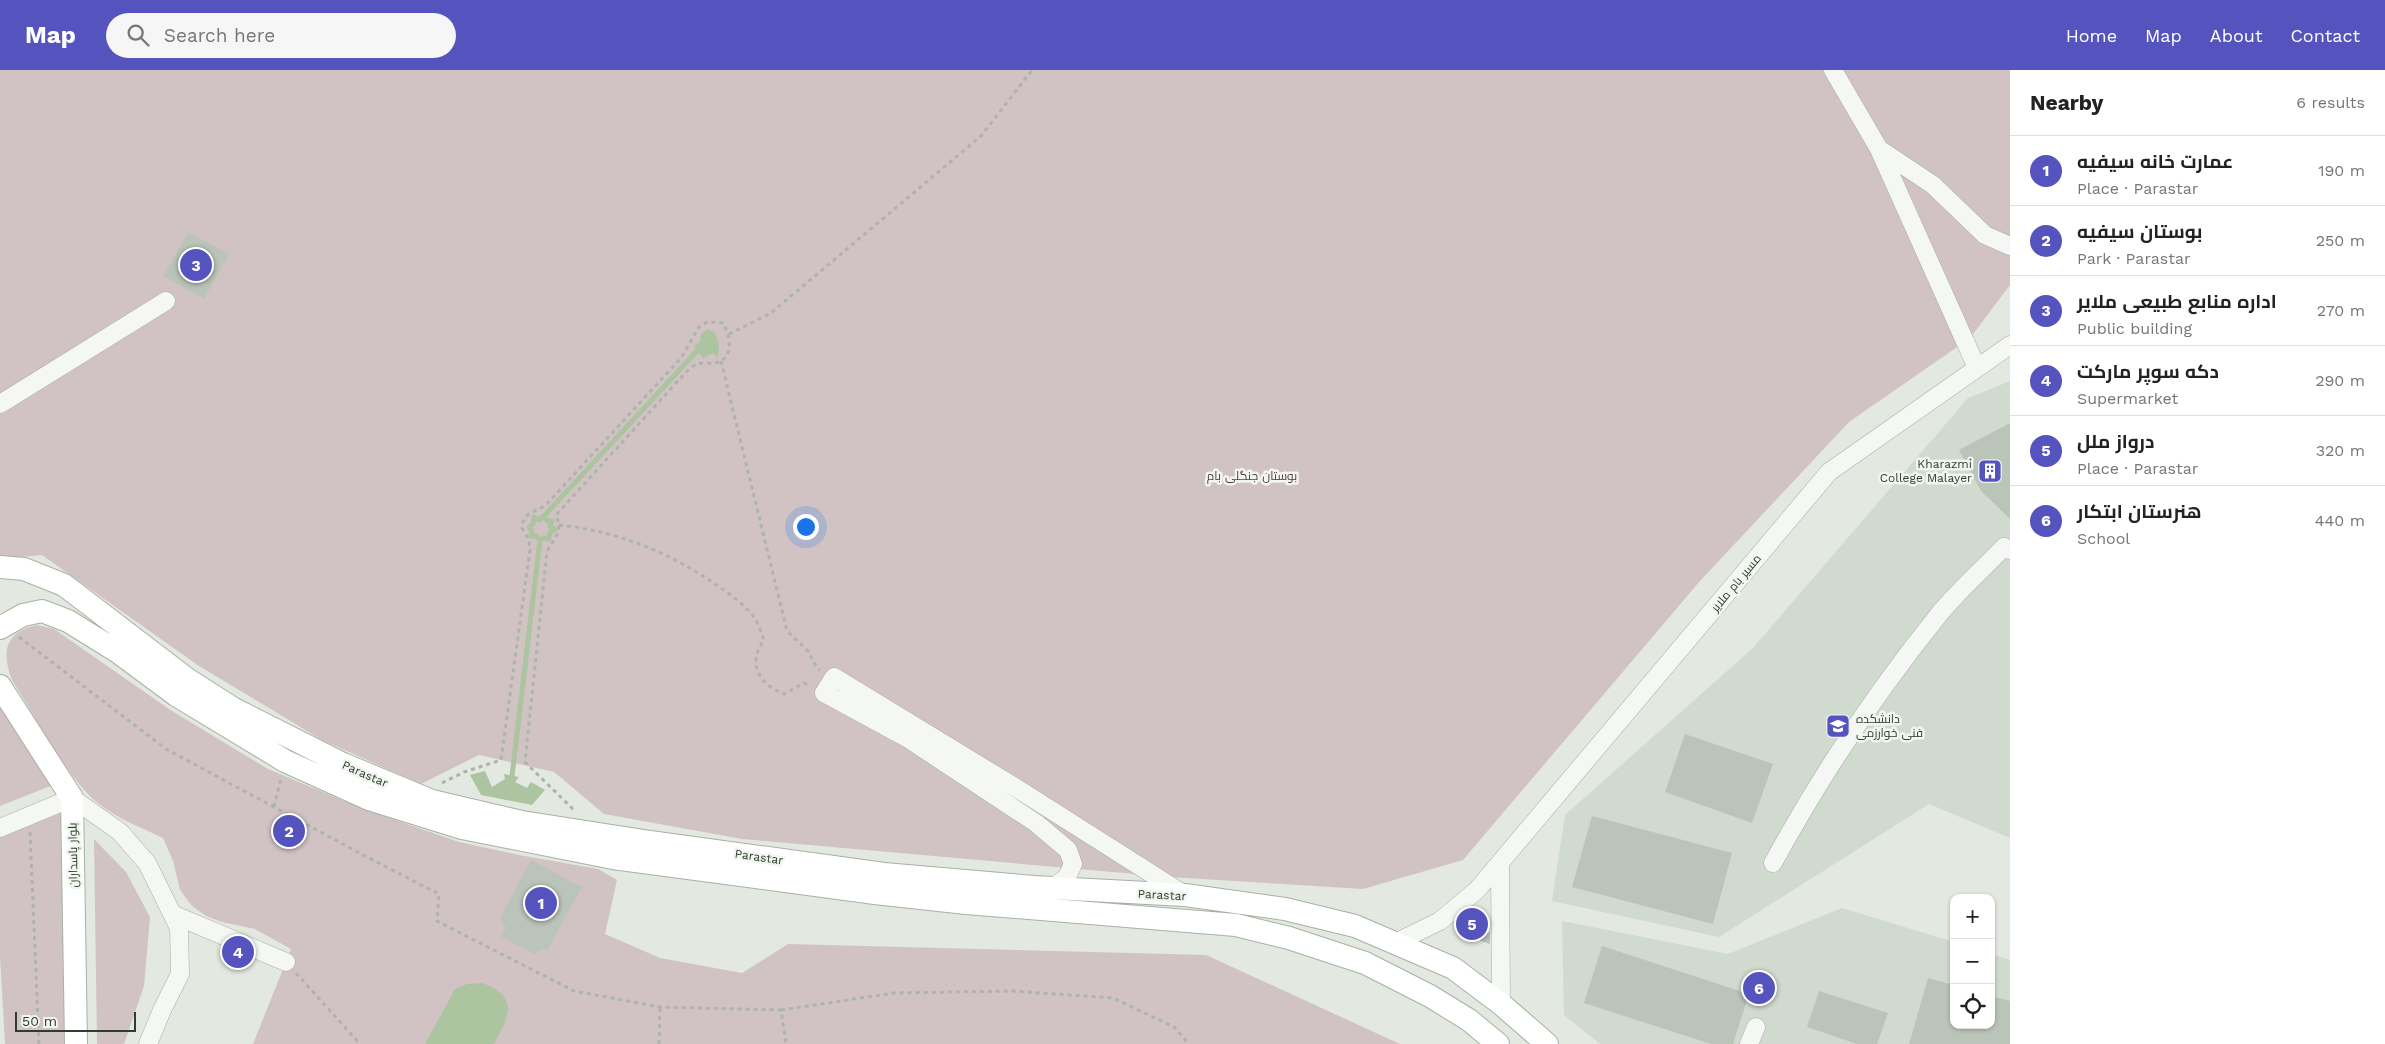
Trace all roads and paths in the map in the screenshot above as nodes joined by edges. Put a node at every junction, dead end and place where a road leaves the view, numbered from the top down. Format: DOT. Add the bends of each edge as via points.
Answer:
graph roads {
  1 [pos="1032,70"];
  2 [pos="1833,70"];
  3 [pos="1879,149"];
  4 [pos="2010,246"];
  5 [pos="166,301"];
  6 [pos="729,334"];
  7 [pos="2010,345"];
  8 [pos="721,361"];
  9 [pos="1977,368"];
  10 [pos="0,404"];
  11 [pos="559,526"];
  12 [pos="2010,550"];
  13 [pos="0,567"];
  14 [pos="8,631"];
  15 [pos="834,677"];
  16 [pos="0,686"];
  17 [pos="824,693"];
  18 [pos="285,761"];
  19 [pos="72,798"];
  20 [pos="432,801"];
  21 [pos="274,808"];
  22 [pos="27,817"];
  23 [pos="0,828"];
  24 [pos="584,831"];
  25 [pos="1500,863"];
  26 [pos="1774,863"];
  27 [pos="1054,887"];
  28 [pos="1185,895"];
  29 [pos="172,914"];
  30 [pos="1397,942"];
  31 [pos="286,962"];
  32 [pos="1501,1004"];
  33 [pos="660,1007"];
  34 [pos="781,1010"];
  35 [pos="1756,1027"];
  36 [pos="39,1044"];
  37 [pos="76,1044"];
  38 [pos="148,1044"];
  39 [pos="360,1044"];
  40 [pos="659,1044"];
  41 [pos="786,1044"];
  42 [pos="1189,1044"];
  43 [pos="1498,1044"];
  44 [pos="1547,1044"];
  45 [pos="1749,1044"];
  1 -- 6 [label="path" via="981,136 771,312"];
  2 -- 3 [label="street"];
  3 -- 4 [label="street" via="1933,185 1984,235"];
  3 -- 9 [label="street"];
  5 -- 10 [label="street"];
  6 -- 8 [label="path" via="728,353"];
  6 -- 20 [label="path" via="723,323 707,322 699,327 675,365 545,506 524,519 522,528 530,550 501,760 464,772 439,785"];
  7 -- 9 [label="street, مسیر بام ملایر"];
  8 -- 11 [label="path" via="697,363 687,371 557,512"];
  8 -- 15 [label="path" via="787,631 808,651 817,668"];
  9 -- 25 [label="street, مسیر بام ملایر" via="1829,472"];
  11 -- 17 [label="path" via="585,528 642,544 699,573 754,616 764,640 756,651 756,665 762,680 784,694 804,683"];
  11 -- 24 [label="path" via="557,538 547,551 525,762 576,811"];
  12 -- 26 [label="street" via="2004,547 1941,612 1843,744"];
  13 -- 20 [label="main road, Parastar" via="24,569 64,585 188,679 234,708 342,764"];
  14 -- 18 [label="main road, Parastar" via="23,615 42,611 68,621 118,652 176,695"];
  14 -- 21 [label="path" via="166,749"];
  15 -- 17 [label="street"];
  15 -- 28 [label="street"];
  16 -- 19 [label="main road"];
  17 -- 27 [label="street" via="907,738 1036,823 1068,850 1073,864 1067,877"];
  18 -- 21 [label="path"];
  18 -- 43 [label="main road, Parastar" via="369,799 409,813 462,828 574,851 702,871 966,904 1245,927 1327,949 1388,974 1469,1020"];
  19 -- 22 [label="street"];
  19 -- 29 [label="street" via="120,832 147,863"];
  19 -- 37 [label="main road, بلوار پاسداران"];
  20 -- 24 [label="main road, Parastar" via="522,822"];
  21 -- 33 [label="path" via="439,894 437,921 574,991"];
  22 -- 23 [label="street"];
  22 -- 36 [label="path" via="32,846"];
  24 -- 27 [label="main road, Parastar" via="884,874"];
  25 -- 30 [label="street, مسیر بام ملایر" via="1477,890 1440,921"];
  25 -- 32 [label="street"];
  27 -- 28 [label="main road, Parastar"];
  28 -- 30 [label="main road, Parastar" via="1285,909 1355,926"];
  29 -- 31 [label="street"];
  29 -- 38 [label="street" via="178,928 180,974"];
  30 -- 32 [label="main road, Parastar" via="1453,968"];
  31 -- 39 [label="path"];
  32 -- 44 [label="main road, Parastar"];
  33 -- 34 [label="path"];
  33 -- 40 [label="path"];
  34 -- 41 [label="path"];
  34 -- 42 [label="path" via="894,993 1012,991 1113,998 1174,1027"];
  35 -- 45 [label="street"];
}
